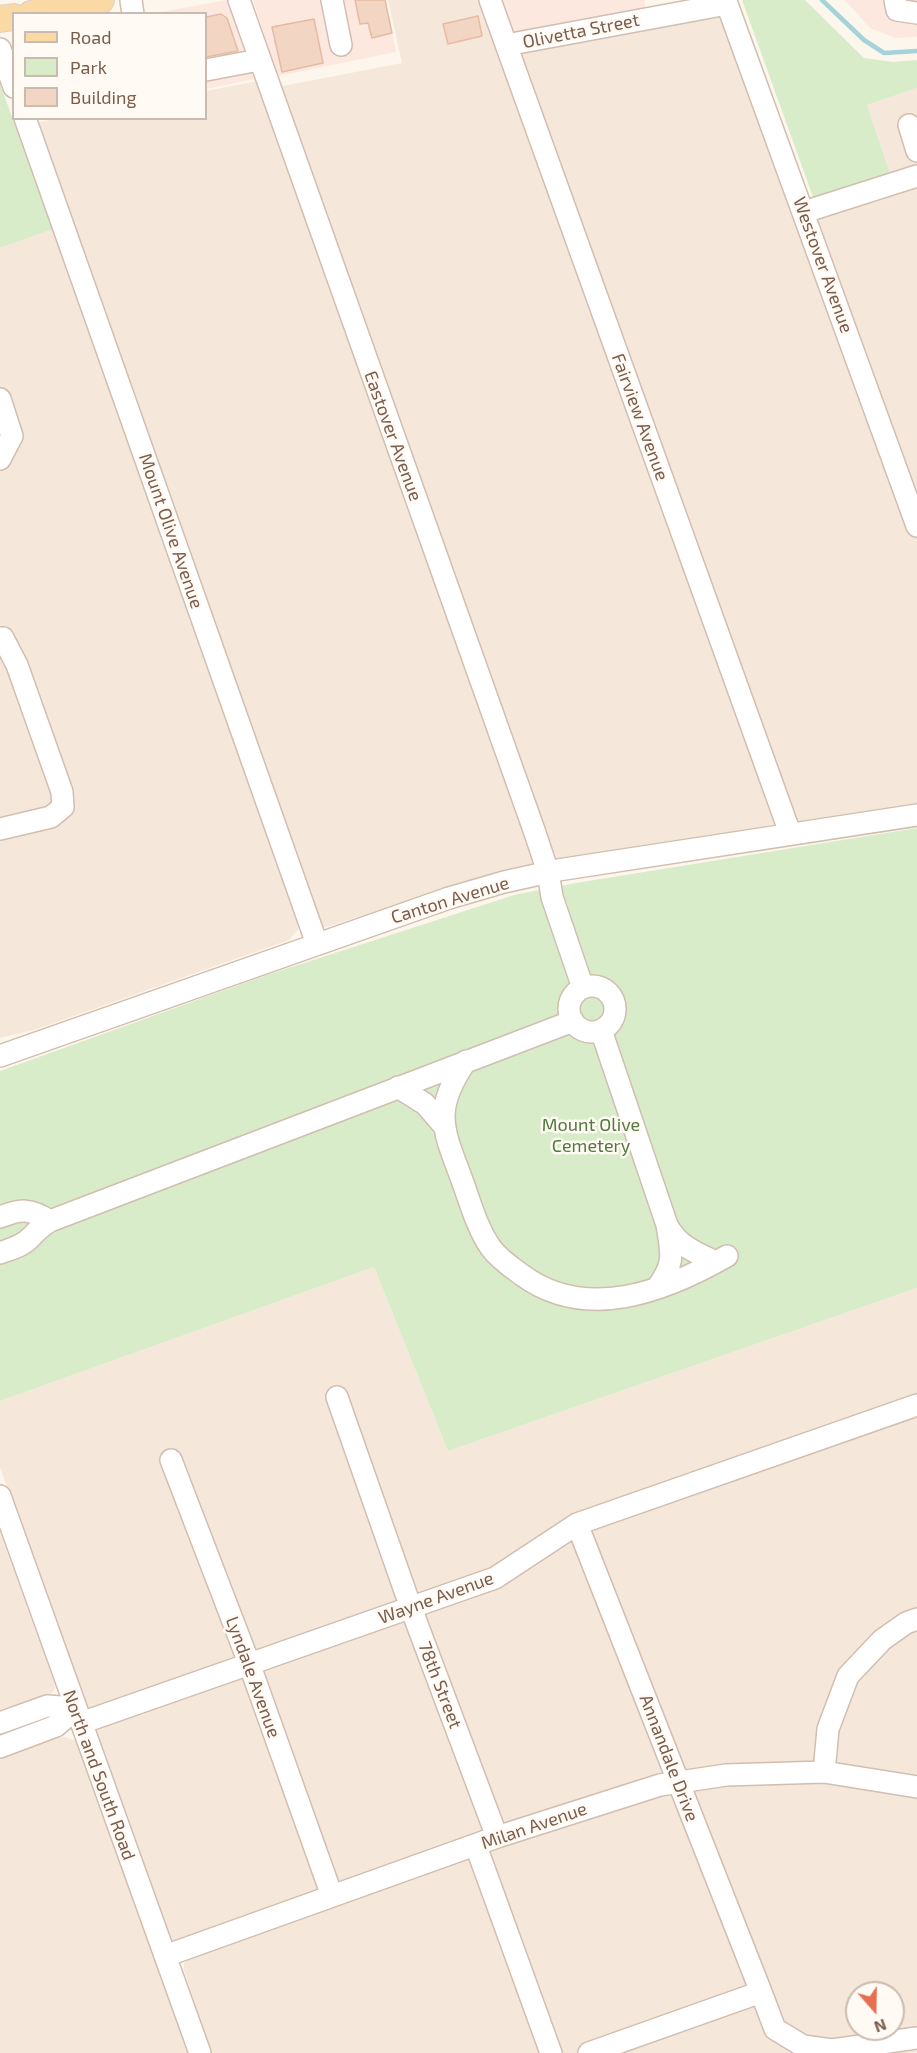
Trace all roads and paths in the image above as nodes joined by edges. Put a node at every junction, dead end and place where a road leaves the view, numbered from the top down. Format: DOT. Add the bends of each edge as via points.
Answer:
graph roads {
  1 [pos="101,0"];
  2 [pos="238,0"];
  3 [pos="332,0"];
  4 [pos="490,0"];
  5 [pos="727,4"];
  6 [pos="24,12"];
  7 [pos="341,45"];
  8 [pos="506,45"];
  9 [pos="0,49"];
  10 [pos="259,60"];
  11 [pos="207,70"];
  12 [pos="12,82"];
  13 [pos="26,120"];
  14 [pos="909,125"];
  15 [pos="917,151"];
  16 [pos="912,178"];
  17 [pos="804,212"];
  18 [pos="0,399"];
  19 [pos="0,459"];
  20 [pos="917,526"];
  21 [pos="2,638"];
  22 [pos="917,815"];
  23 [pos="0,829"];
  24 [pos="790,833"];
  25 [pos="548,872"];
  26 [pos="317,944"];
  27 [pos="583,987"];
  28 [pos="573,1021"];
  29 [pos="601,1030"];
  30 [pos="0,1056"];
  31 [pos="466,1061"];
  32 [pos="398,1087"];
  33 [pos="444,1126"];
  34 [pos="0,1217"];
  35 [pos="50,1221"];
  36 [pos="667,1225"];
  37 [pos="0,1253"];
  38 [pos="657,1288"];
  39 [pos="337,1397"];
  40 [pos="917,1405"];
  41 [pos="171,1460"];
  42 [pos="0,1496"];
  43 [pos="577,1524"];
  44 [pos="411,1608"];
  45 [pos="917,1619"];
  46 [pos="249,1663"];
  47 [pos="78,1716"];
  48 [pos="0,1723"];
  49 [pos="0,1747"];
  50 [pos="824,1772"];
  51 [pos="678,1784"];
  52 [pos="917,1787"];
  53 [pos="497,1838"];
  54 [pos="476,1846"];
  55 [pos="332,1896"];
  56 [pos="165,1956"];
  57 [pos="761,1992"];
  58 [pos="917,2038"];
  59 [pos="200,2053"];
  60 [pos="551,2053"];
  61 [pos="589,2053"];
  1 -- 6 [label="main road"];
  2 -- 10 [label="street, Eastover Avenue"];
  3 -- 7 [label="street"];
  4 -- 8 [label="street, Fairview Avenue"];
  5 -- 8 [label="street, Olivetta Street"];
  5 -- 17 [label="street, Westover Avenue"];
  8 -- 24 [label="street, Fairview Avenue"];
  9 -- 12 [label="street"];
  10 -- 11 [label="street"];
  10 -- 25 [label="street, Eastover Avenue"];
  13 -- 26 [label="street, Mount Olive Avenue"];
  14 -- 15 [label="street"];
  16 -- 17 [label="street"];
  17 -- 20 [label="street, Westover Avenue"];
  18 -- 19 [label="street" via="12,436"];
  21 -- 23 [label="street" via="17,665 62,792 63,807 51,817"];
  22 -- 24 [label="street, Canton Avenue"];
  24 -- 25 [label="street, Canton Avenue"];
  25 -- 26 [label="street, Canton Avenue" via="449,898"];
  25 -- 27 [label="street, Eastover Avenue" via="552,897"];
  26 -- 30 [label="street, Canton Avenue"];
  27 -- 28 [label="street" via="569,1006"];
  27 -- 29 [label="street" via="599,987 611,994 614,1001 612,1022"];
  28 -- 29 [label="street" via="585,1031"];
  28 -- 31 [label="street"];
  29 -- 36 [label="street"];
  31 -- 32 [label="street"];
  31 -- 33 [label="street" via="446,1096"];
  32 -- 33 [label="street" via="425,1104"];
  32 -- 35 [label="street"];
  33 -- 38 [label="street" via="480,1228 504,1262 554,1294 579,1299 625,1297"];
  34 -- 35 [label="street" via="30,1211"];
  35 -- 37 [label="street" via="30,1239"];
  36 -- 38 [label="street" via="672,1261"];
  36 -- 38 [label="street" via="683,1245 722,1259"];
  39 -- 44 [label="street, 78th Street"];
  40 -- 43 [label="street, Wayne Avenue"];
  41 -- 46 [label="street, Lyndale Avenue"];
  42 -- 47 [label="street, North and South Road"];
  43 -- 44 [label="street, Wayne Avenue" via="495,1578"];
  43 -- 51 [label="street, Annandale Drive"];
  44 -- 46 [label="street, Wayne Avenue"];
  44 -- 53 [label="street, 78th Street"];
  45 -- 50 [label="street" via="882,1640 848,1676 828,1729"];
  46 -- 47 [label="street, Wayne Avenue"];
  46 -- 55 [label="street, Lyndale Avenue"];
  47 -- 48 [label="street, Wayne Avenue" via="47,1706"];
  47 -- 49 [label="street, Wayne Avenue"];
  47 -- 56 [label="street, North and South Road"];
  50 -- 51 [label="street, Milan Avenue" via="726,1775"];
  50 -- 52 [label="street, Milan Avenue"];
  51 -- 53 [label="street, Milan Avenue" via="660,1785"];
  51 -- 57 [label="street, Annandale Drive"];
  53 -- 54 [label="street, Milan Avenue"];
  54 -- 55 [label="street, Milan Avenue"];
  54 -- 60 [label="street"];
  55 -- 56 [label="street, Milan Avenue"];
  56 -- 59 [label="street, North and South Road"];
  57 -- 58 [label="street, Annandale Drive" via="775,2029 803,2046 832,2050"];
  57 -- 61 [label="street"];
}
